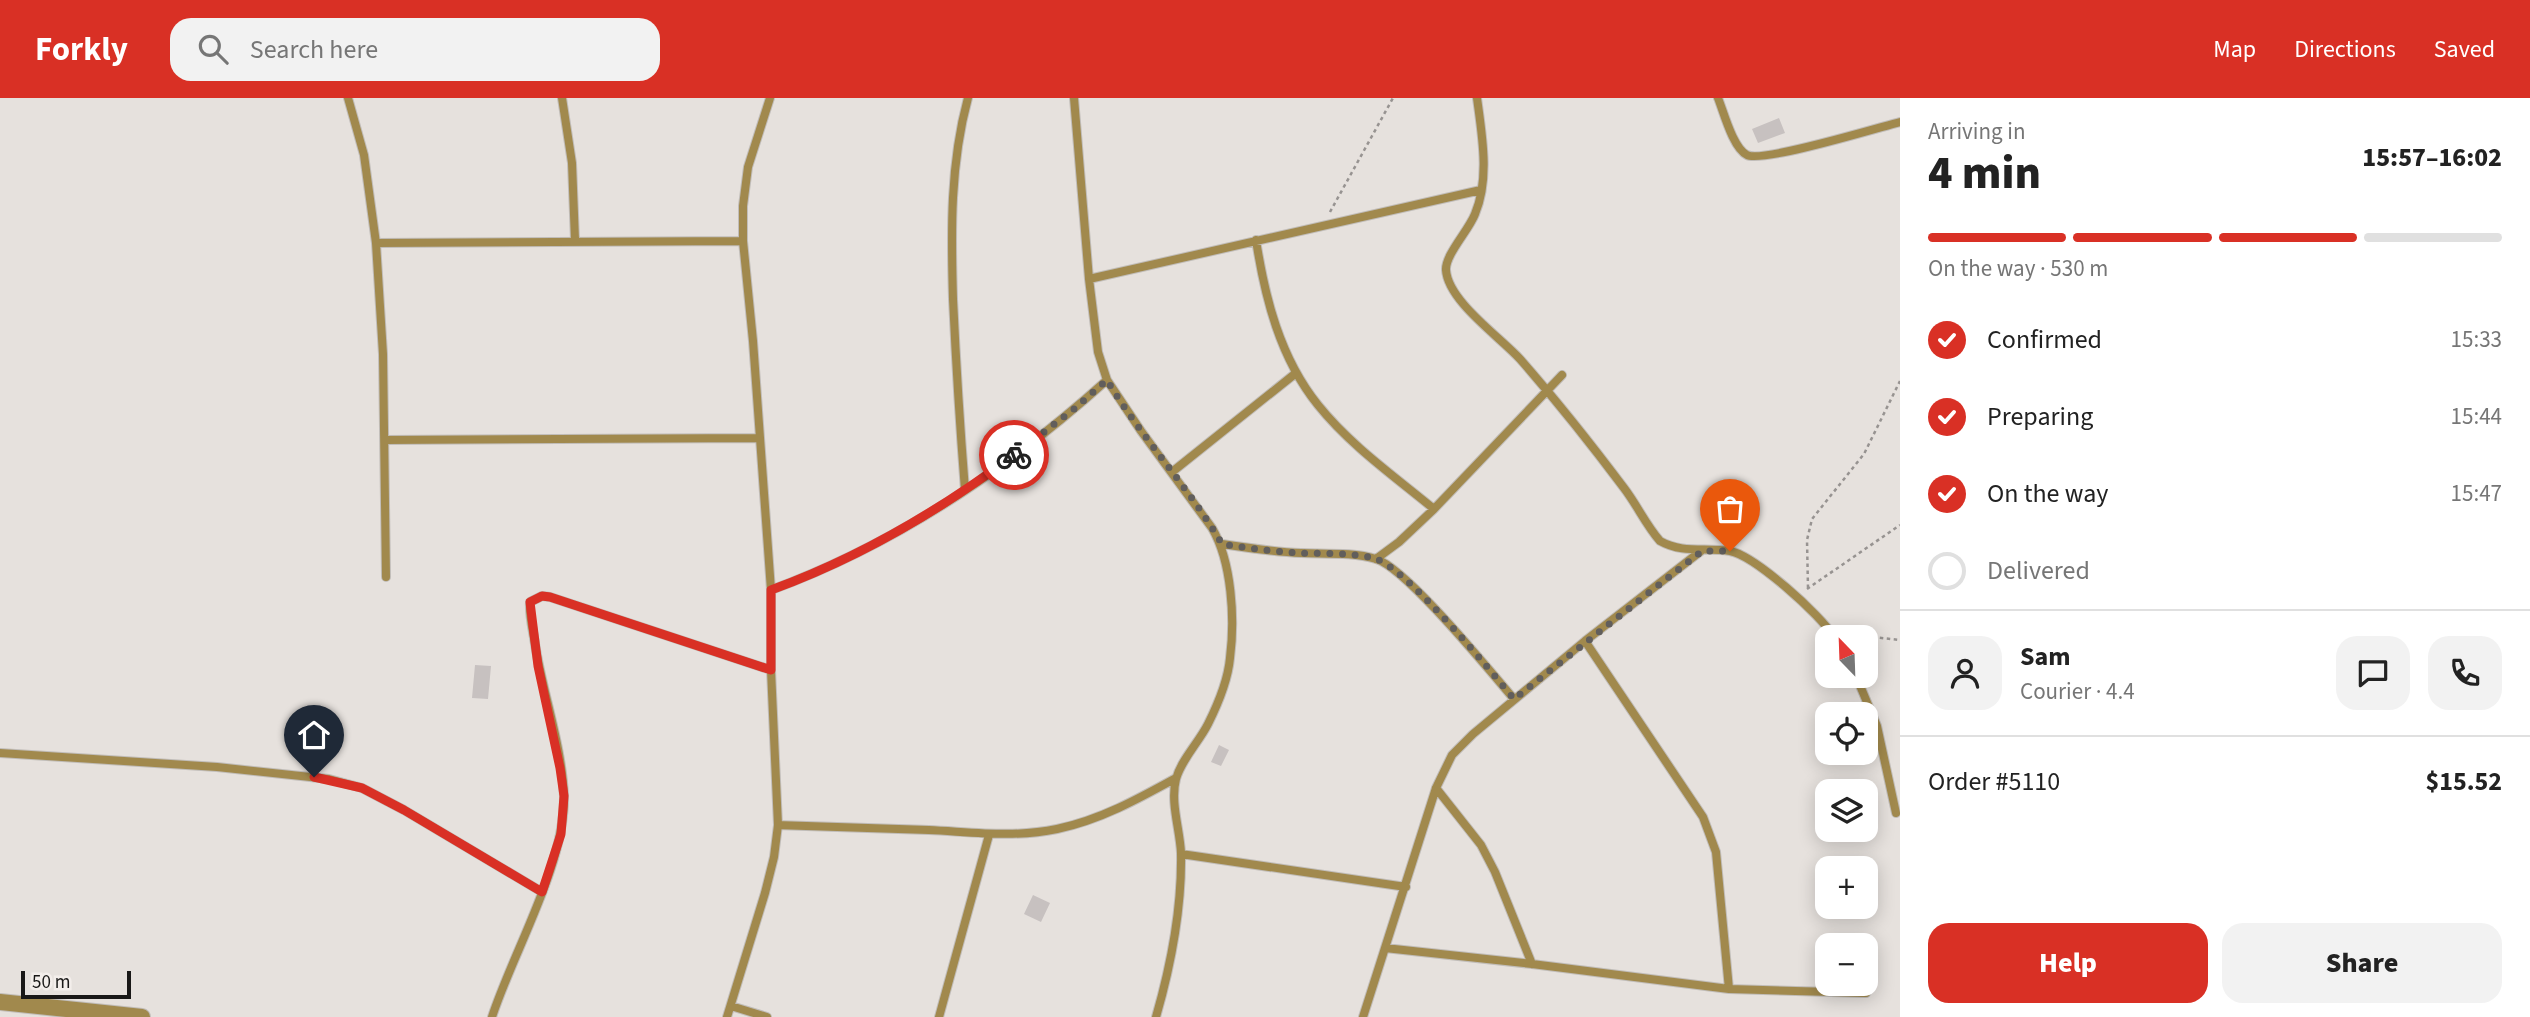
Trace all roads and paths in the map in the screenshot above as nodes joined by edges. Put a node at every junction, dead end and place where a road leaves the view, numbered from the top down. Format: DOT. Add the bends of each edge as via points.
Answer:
graph roads {
  1 [pos="348,98"];
  2 [pos="562,98"];
  3 [pos="770,98"];
  4 [pos="968,98"];
  5 [pos="1074,98"];
  6 [pos="1393,98"];
  7 [pos="1477,98"];
  8 [pos="1718,98"];
  9 [pos="1900,122"];
  10 [pos="1481,190"];
  11 [pos="1321,227"];
  12 [pos="575,240"];
  13 [pos="1256,240"];
  14 [pos="743,241"];
  15 [pos="376,243"];
  16 [pos="1089,279"];
  17 [pos="1296,373"];
  18 [pos="1562,375"];
  19 [pos="1107,380"];
  20 [pos="1900,381"];
  21 [pos="1546,391"];
  22 [pos="760,438"];
  23 [pos="385,440"];
  24 [pos="1172,472"];
  25 [pos="965,490"];
  26 [pos="1434,509"];
  27 [pos="1900,525"];
  28 [pos="1222,544"];
  29 [pos="1702,551"];
  30 [pos="1376,559"];
  31 [pos="386,577"];
  32 [pos="1808,588"];
  33 [pos="771,590"];
  34 [pos="1796,597"];
  35 [pos="1823,625"];
  36 [pos="1878,638"];
  37 [pos="1900,640"];
  38 [pos="1585,641"];
  39 [pos="771,670"];
  40 [pos="1861,688"];
  41 [pos="1514,699"];
  42 [pos="0,753"];
  43 [pos="1176,778"];
  44 [pos="1436,788"];
  45 [pos="1896,813"];
  46 [pos="778,825"];
  47 [pos="989,835"];
  48 [pos="1181,854"];
  49 [pos="1406,887"];
  50 [pos="542,892"];
  51 [pos="1385,948"];
  52 [pos="1532,964"];
  53 [pos="1729,989"];
  54 [pos="1815,992"];
  55 [pos="0,1002"];
  56 [pos="731,1006"];
  57 [pos="142,1017"];
  58 [pos="492,1017"];
  59 [pos="727,1017"];
  60 [pos="767,1017"];
  61 [pos="939,1017"];
  62 [pos="1156,1017"];
  63 [pos="1363,1017"];
  1 -- 15 [label="lane" via="364,155"];
  2 -- 12 [label="lane" via="572,163"];
  3 -- 14 [label="lane" via="748,167"];
  4 -- 25 [label="lane" via="959,133 951,224"];
  5 -- 16 [label="lane"];
  6 -- 11 [label="path"];
  7 -- 10 [label="lane" via="1483,147"];
  8 -- 9 [label="lane" via="1734,140 1754,157"];
  10 -- 11 [label="lane"];
  10 -- 21 [label="lane" via="1470,226 1446,264 1448,279 1461,301"];
  11 -- 13 [label="lane"];
  12 -- 14 [label="lane"];
  12 -- 15 [label="lane"];
  13 -- 16 [label="lane"];
  13 -- 17 [label="lane" via="1274,323"];
  14 -- 22 [label="lane"];
  15 -- 23 [label="lane"];
  16 -- 19 [label="lane" via="1098,352"];
  17 -- 24 [label="lane"];
  17 -- 26 [label="lane" via="1317,405 1352,441"];
  18 -- 21 [label="lane"];
  19 -- 24 [label="lane"];
  19 -- 25 [label="lane"];
  20 -- 32 [label="path" via="1864,454 1812,519 1807,540"];
  21 -- 26 [label="lane"];
  21 -- 29 [label="lane" via="1660,541"];
  22 -- 23 [label="lane"];
  22 -- 33 [label="lane"];
  23 -- 31 [label="lane"];
  24 -- 28 [label="lane"];
  25 -- 33 [label="lane" via="864,551"];
  26 -- 30 [label="lane"];
  27 -- 32 [label="path"];
  28 -- 30 [label="lane"];
  28 -- 43 [label="lane" via="1230,597 1230,660 1214,712"];
  29 -- 34 [label="lane" via="1742,555"];
  29 -- 38 [label="lane"];
  30 -- 41 [label="lane" via="1414,588"];
  32 -- 34 [label="path"];
  33 -- 39 [label="lane"];
  34 -- 35 [label="lane"];
  36 -- 37 [label="path"];
  38 -- 41 [label="lane"];
  38 -- 53 [label="lane" via="1711,834"];
  39 -- 46 [label="lane"];
  39 -- 50 [label="lane" via="550,597 530,602 564,796 561,834"];
  40 -- 45 [label="lane" via="1877,726"];
  41 -- 44 [label="lane" via="1452,755"];
  42 -- 50 [label="lane" via="330,779 362,788 404,810"];
  43 -- 47 [label="lane" via="1121,808 1059,828"];
  43 -- 48 [label="lane"];
  44 -- 49 [label="lane"];
  44 -- 52 [label="lane" via="1485,854"];
  46 -- 47 [label="lane"];
  46 -- 56 [label="lane" via="765,893"];
  47 -- 61 [label="lane"];
  48 -- 49 [label="lane"];
  48 -- 62 [label="lane" via="1177,916"];
  49 -- 51 [label="lane"];
  50 -- 58 [label="lane"];
  51 -- 52 [label="lane"];
  51 -- 63 [label="lane"];
  52 -- 53 [label="lane"];
  53 -- 54 [label="lane"];
  55 -- 57 [label="street"];
  56 -- 59 [label="lane"];
  56 -- 60 [label="lane"];
}
